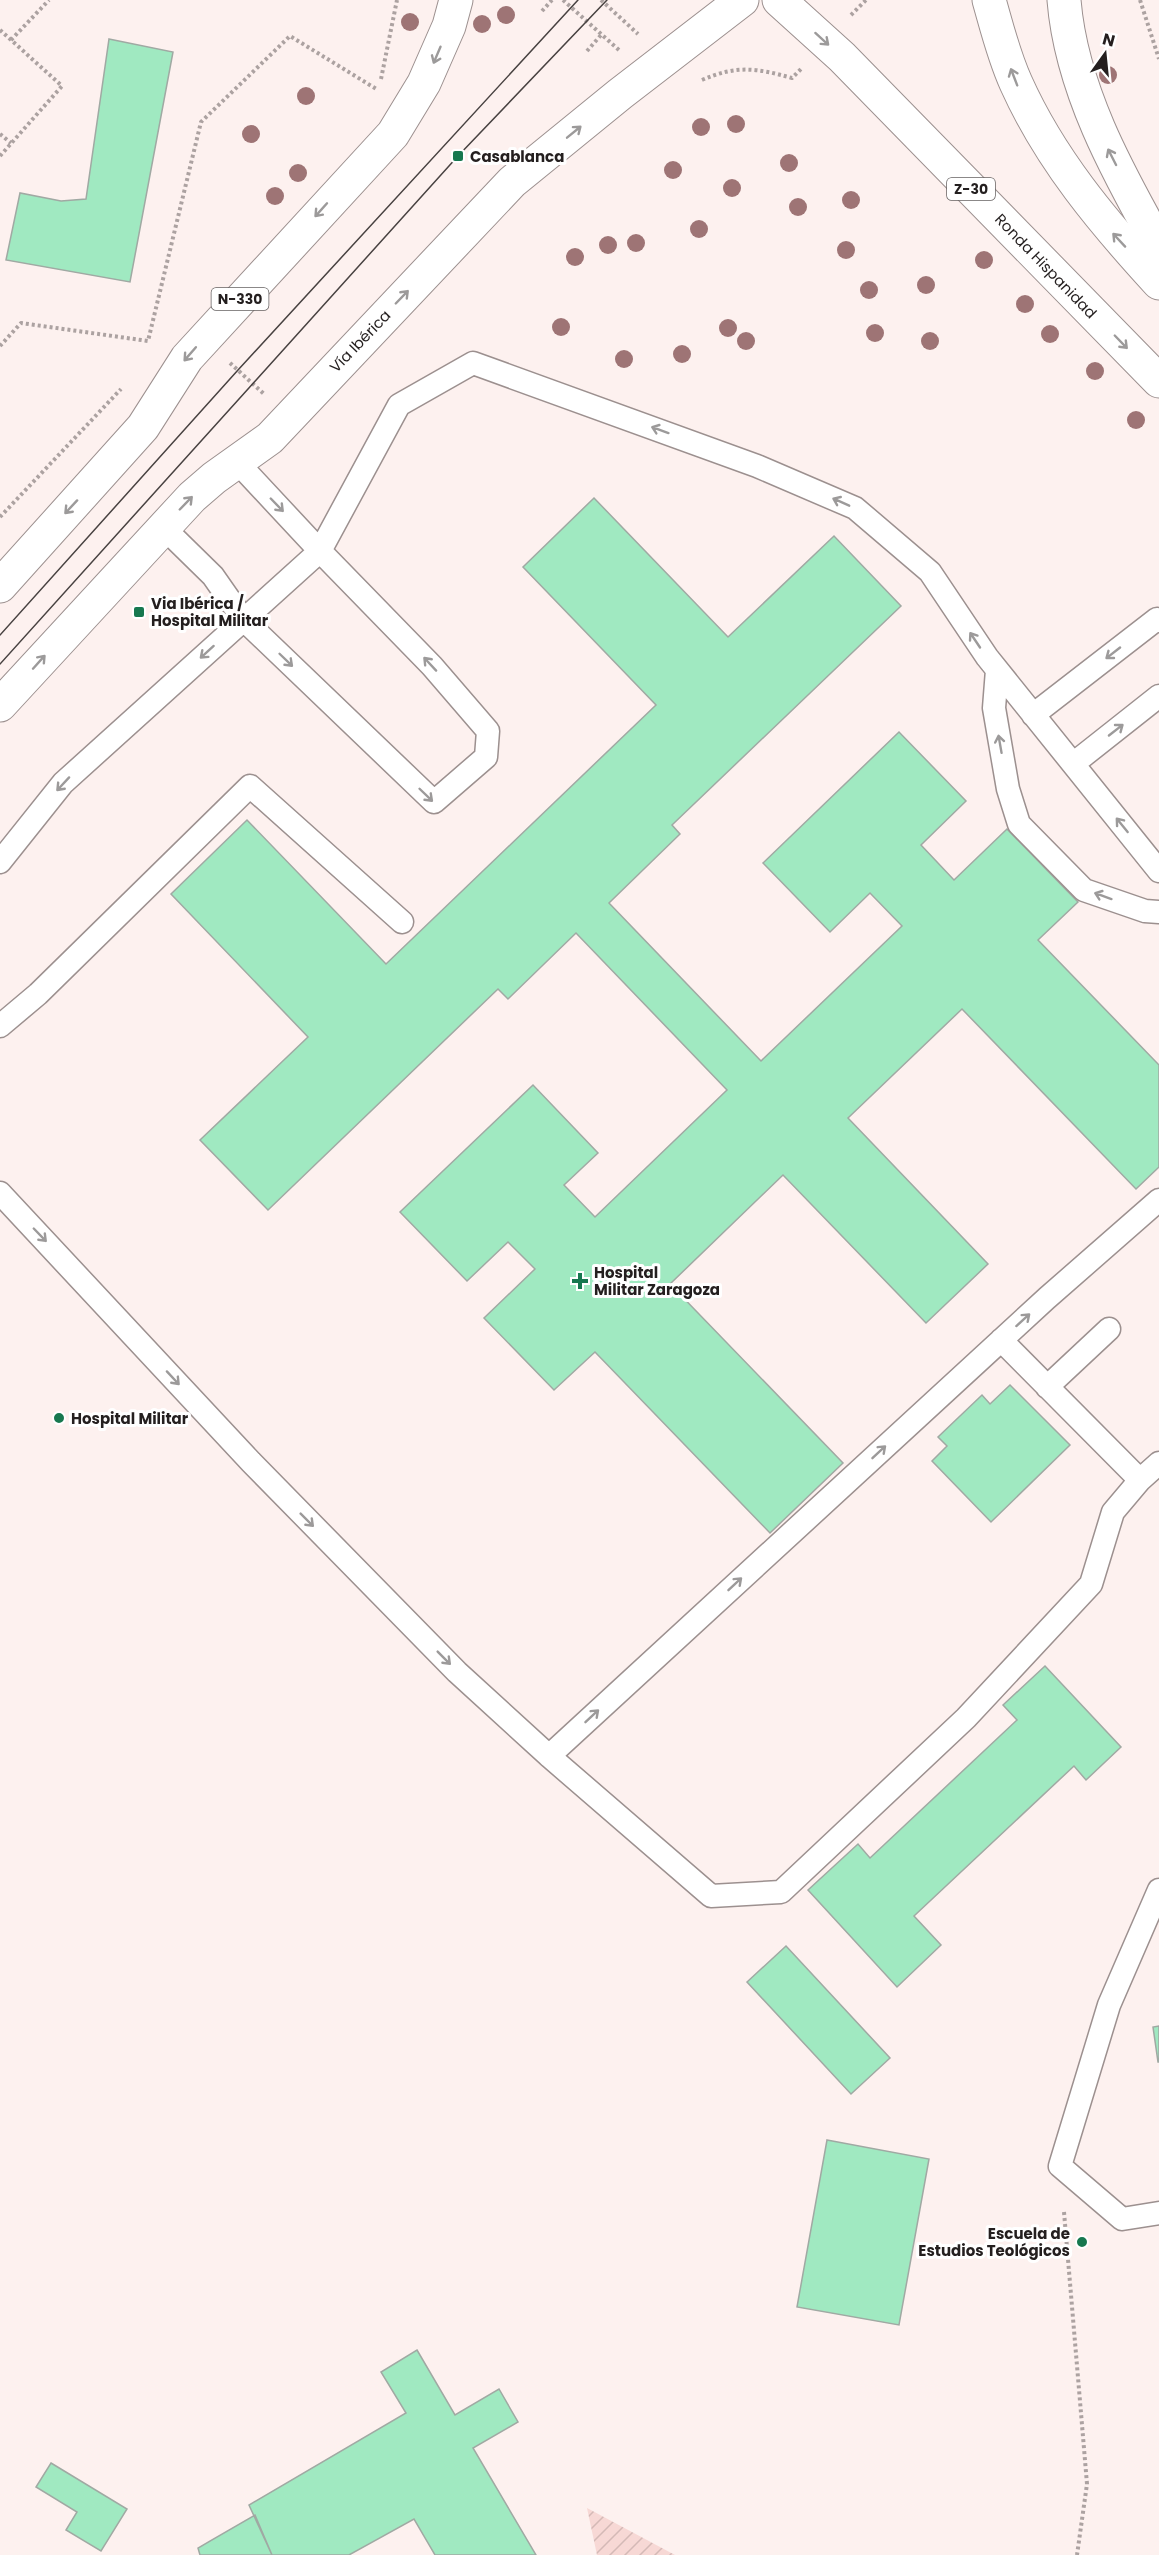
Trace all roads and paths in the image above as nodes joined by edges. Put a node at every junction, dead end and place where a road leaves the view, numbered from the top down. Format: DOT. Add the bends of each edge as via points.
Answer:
graph roads {
  1 [pos="49,0"];
  2 [pos="397,0"];
  3 [pos="456,0"];
  4 [pos="552,0"];
  5 [pos="601,0"];
  6 [pos="742,0"];
  7 [pos="779,0"];
  8 [pos="866,0"];
  9 [pos="989,0"];
  10 [pos="1064,0"];
  11 [pos="1140,0"];
  12 [pos="542,11"];
  13 [pos="0,30"];
  14 [pos="635,31"];
  15 [pos="602,35"];
  16 [pos="11,40"];
  17 [pos="826,43"];
  18 [pos="587,51"];
  19 [pos="1159,59"];
  20 [pos="692,84"];
  21 [pos="0,134"];
  22 [pos="11,143"];
  23 [pos="0,156"];
  24 [pos="1159,246"];
  25 [pos="1159,283"];
  26 [pos="204,339"];
  27 [pos="0,346"];
  28 [pos="1159,381"];
  29 [pos="289,416"];
  30 [pos="237,462"];
  31 [pos="163,527"];
  32 [pos="321,551"];
  33 [pos="0,585"];
  34 [pos="243,619"];
  35 [pos="1159,621"];
  36 [pos="997,670"];
  37 [pos="1159,696"];
  38 [pos="0,705"];
  39 [pos="1033,715"];
  40 [pos="1073,764"];
  41 [pos="0,861"];
  42 [pos="1159,871"];
  43 [pos="1159,912"];
  44 [pos="402,922"];
  45 [pos="0,1026"];
  46 [pos="0,1193"];
  47 [pos="1159,1200"];
  48 [pos="1109,1329"];
  49 [pos="1001,1340"];
  50 [pos="1047,1387"];
  51 [pos="1159,1463"];
  52 [pos="1140,1480"];
  53 [pos="549,1756"];
  54 [pos="1159,1890"];
  55 [pos="1060,2166"];
  56 [pos="1159,2213"];
  57 [pos="1077,2555"];
  1 -- 16 [label="path"];
  2 -- 27 [label="path" via="379,90 290,36 201,122 148,341 21,323"];
  3 -- 26 [label="main road, N-330, one-way" via="424,83 393,134"];
  4 -- 12 [label="path"];
  5 -- 14 [label="path"];
  29 -- 6 [label="main road, Vía Ibérica, one-way" via="512,182"];
  7 -- 17 [label="main road, Ronda Hispanidad / Z-30, one-way"];
  8 -- 17 [label="path"];
  25 -- 9 [label="main road, one-way" via="1110,230 1035,123 1015,81"];
  24 -- 10 [label="main road, one-way" via="1107,147 1081,81"];
  11 -- 19 [label="path"];
  13 -- 16 [label="path"];
  15 -- 18 [label="path"];
  16 -- 22 [label="path" via="62,86"];
  17 -- 20 [label="path" via="792,78 763,69 734,69"];
  17 -- 28 [label="main road, Ronda Hispanidad / Z-30, one-way"];
  21 -- 22 [label="path"];
  22 -- 23 [label="path"];
  26 -- 29 [label="path"];
  26 -- 33 [label="main road, N-330, one-way" via="181,366 129,444"];
  29 -- 30 [label="main road, Vía Ibérica" via="270,438"];
  31 -- 30 [label="main road, Vía Ibérica, one-way" via="206,484"];
  30 -- 32 [label="lane, one-way"];
  31 -- 34 [label="lane" via="213,576"];
  38 -- 31 [label="main road, Vía Ibérica, one-way"];
  32 -- 34 [label="lane"];
  34 -- 32 [label="lane, one-way" via="434,802 486,757 488,731 432,666"];
  36 -- 32 [label="lane, one-way" via="930,572 855,508 757,466 473,363 399,405"];
  34 -- 41 [label="lane, one-way" via="63,783"];
  35 -- 39 [label="lane, one-way"];
  36 -- 39 [label="lane"];
  43 -- 36 [label="lane, one-way" via="1084,890 1019,824 1008,789 994,708"];
  40 -- 37 [label="lane, one-way"];
  39 -- 40 [label="lane"];
  42 -- 40 [label="lane, one-way"];
  44 -- 45 [label="lane" via="250,786 38,994"];
  46 -- 53 [label="lane, one-way" via="251,1462 457,1672"];
  49 -- 47 [label="lane, one-way"];
  48 -- 50 [label="lane"];
  49 -- 50 [label="lane"];
  53 -- 49 [label="lane, one-way"];
  50 -- 52 [label="lane"];
  51 -- 52 [label="lane"];
  52 -- 53 [label="lane" via="1113,1512 1091,1584 966,1718 782,1892 711,1896"];
  54 -- 55 [label="lane" via="1109,2005"];
  55 -- 56 [label="lane" via="1122,2219"];
  55 -- 57 [label="path" via="1087,2484"];
}
